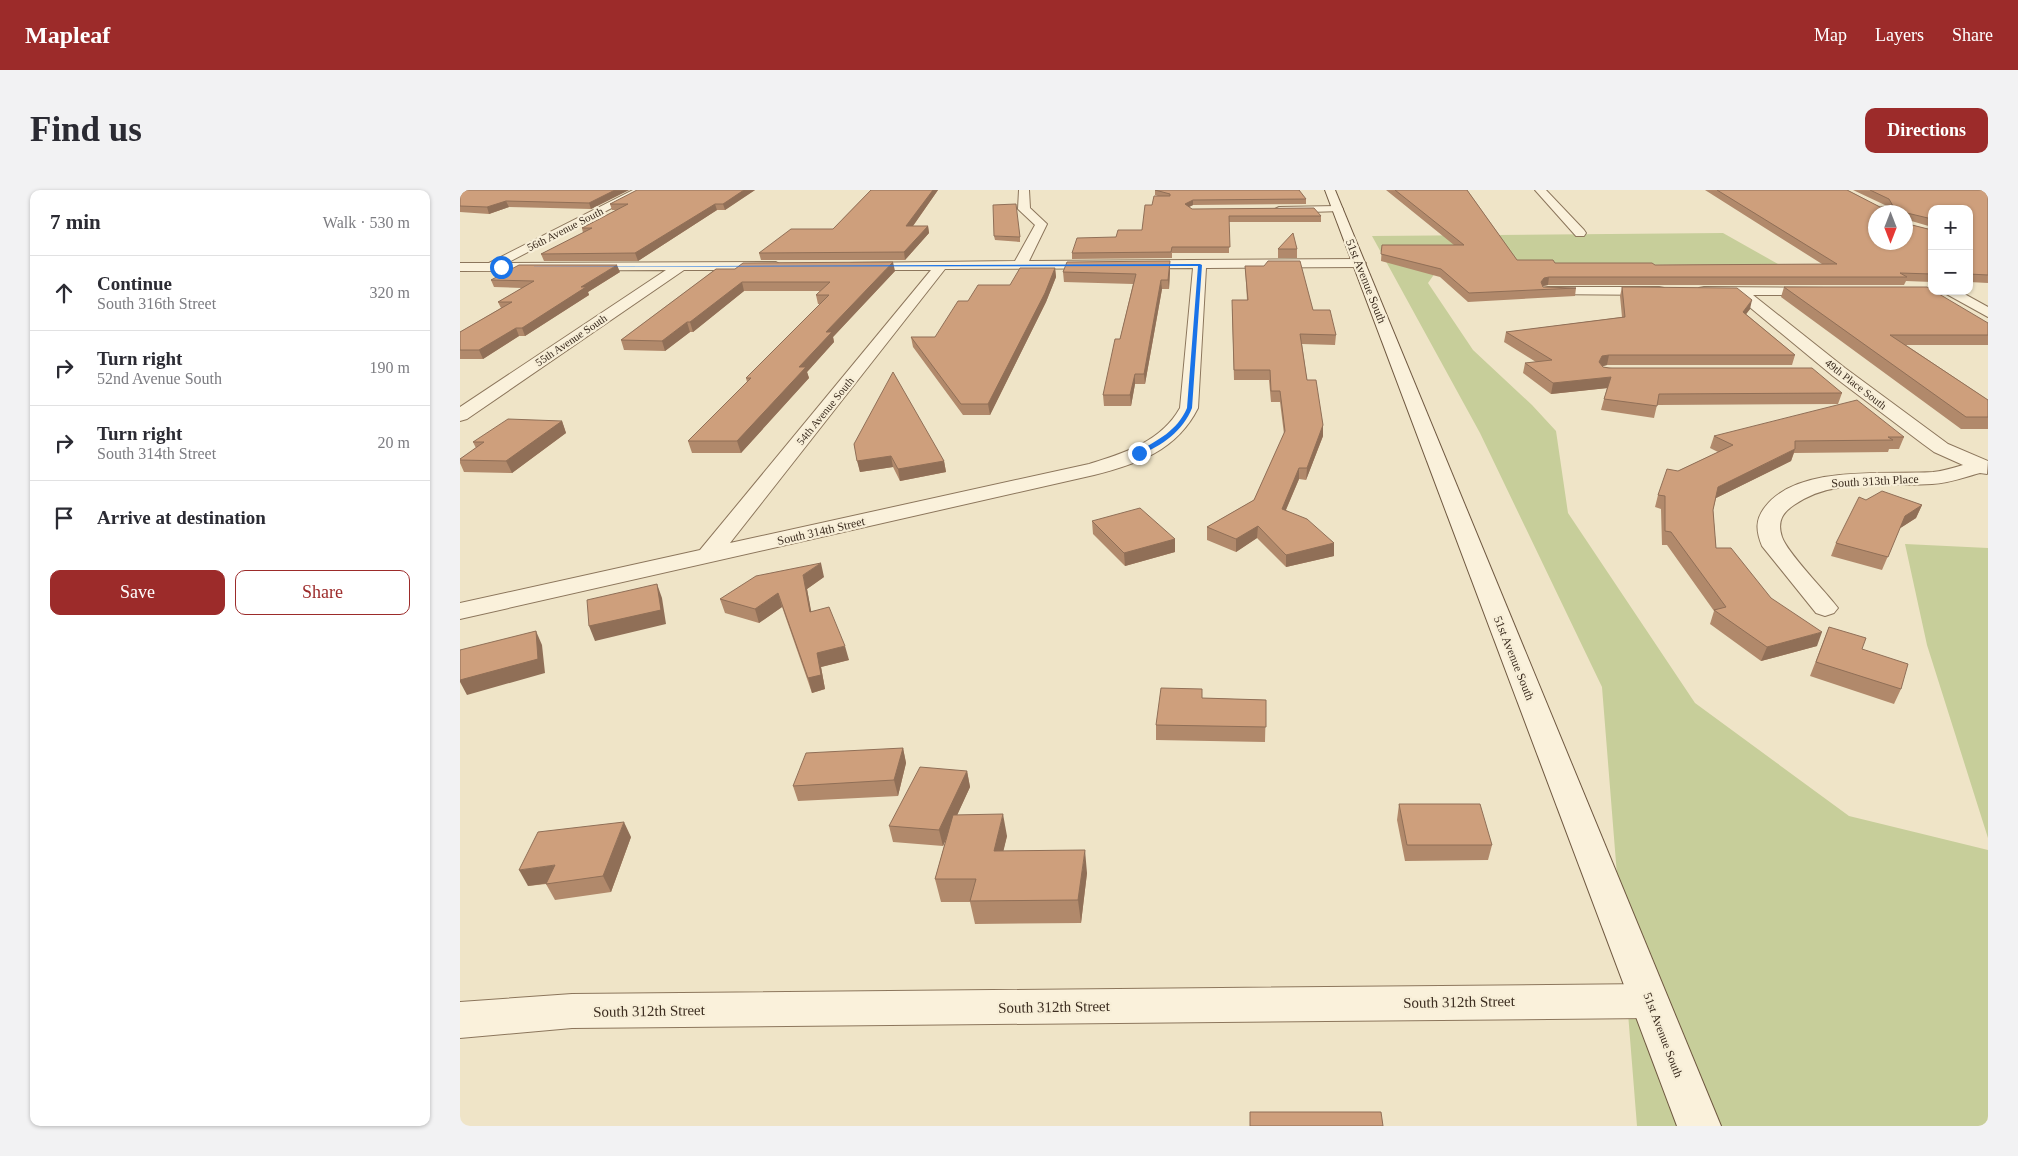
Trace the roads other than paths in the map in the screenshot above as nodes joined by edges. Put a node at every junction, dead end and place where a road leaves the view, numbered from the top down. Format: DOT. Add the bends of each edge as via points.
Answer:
graph roads {
  1 [pos="641,190"];
  2 [pos="1024,190"];
  3 [pos="1540,190"];
  4 [pos="1333,200"];
  5 [pos="1270,210"];
  6 [pos="1580,233"];
  7 [pos="1358,263"];
  8 [pos="1020,265"];
  9 [pos="1200,265"];
  10 [pos="681,266"];
  11 [pos="791,266"];
  12 [pos="841,266"];
  13 [pos="941,266"];
  14 [pos="460,267"];
  15 [pos="489,267"];
  16 [pos="1548,291"];
  17 [pos="1672,291"];
  18 [pos="1691,291"];
  19 [pos="1739,291"];
  20 [pos="1835,291"];
  21 [pos="1955,295"];
  22 [pos="1988,313"];
  23 [pos="1810,372"];
  24 [pos="1839,372"];
  25 [pos="460,415"];
  26 [pos="1984,467"];
  27 [pos="708,556"];
  28 [pos="1825,608"];
  29 [pos="460,611"];
  30 [pos="1649,1001"];
  31 [pos="460,1020"];
  32 [pos="1699,1126"];
  1 -- 15 [label="street, 56th Avenue South"];
  2 -- 8 [label="street" via="1024,209 1041,224"];
  3 -- 6 [label="street"];
  4 -- 5 [label="street"];
  4 -- 7 [label="street, 51st Avenue South"];
  7 -- 9 [label="street"];
  7 -- 30 [label="street, 51st Avenue South"];
  8 -- 9 [label="street"];
  8 -- 13 [label="street"];
  9 -- 27 [label="street, South 314th Street" via="1189,408 1184,421 1160,442 1094,469"];
  10 -- 11 [label="street"];
  10 -- 15 [label="street"];
  10 -- 25 [label="street, 55th Avenue South"];
  12 -- 13 [label="street"];
  13 -- 27 [label="street, 54th Avenue South"];
  14 -- 15 [label="street"];
  16 -- 17 [label="street"];
  18 -- 19 [label="street"];
  19 -- 20 [label="street"];
  19 -- 24 [label="street, 49th Place South"];
  21 -- 22 [label="street"];
  23 -- 24 [label="street"];
  24 -- 26 [label="street, 49th Place South" via="1941,448"];
  26 -- 28 [label="street, South 313th Place" via="1936,478 1846,480 1810,486 1776,508 1768,519 1769,537"];
  27 -- 29 [label="street, South 314th Street"];
  30 -- 31 [label="street, South 312th Street" via="572,1011"];
  30 -- 32 [label="street, 51st Avenue South"];
}
